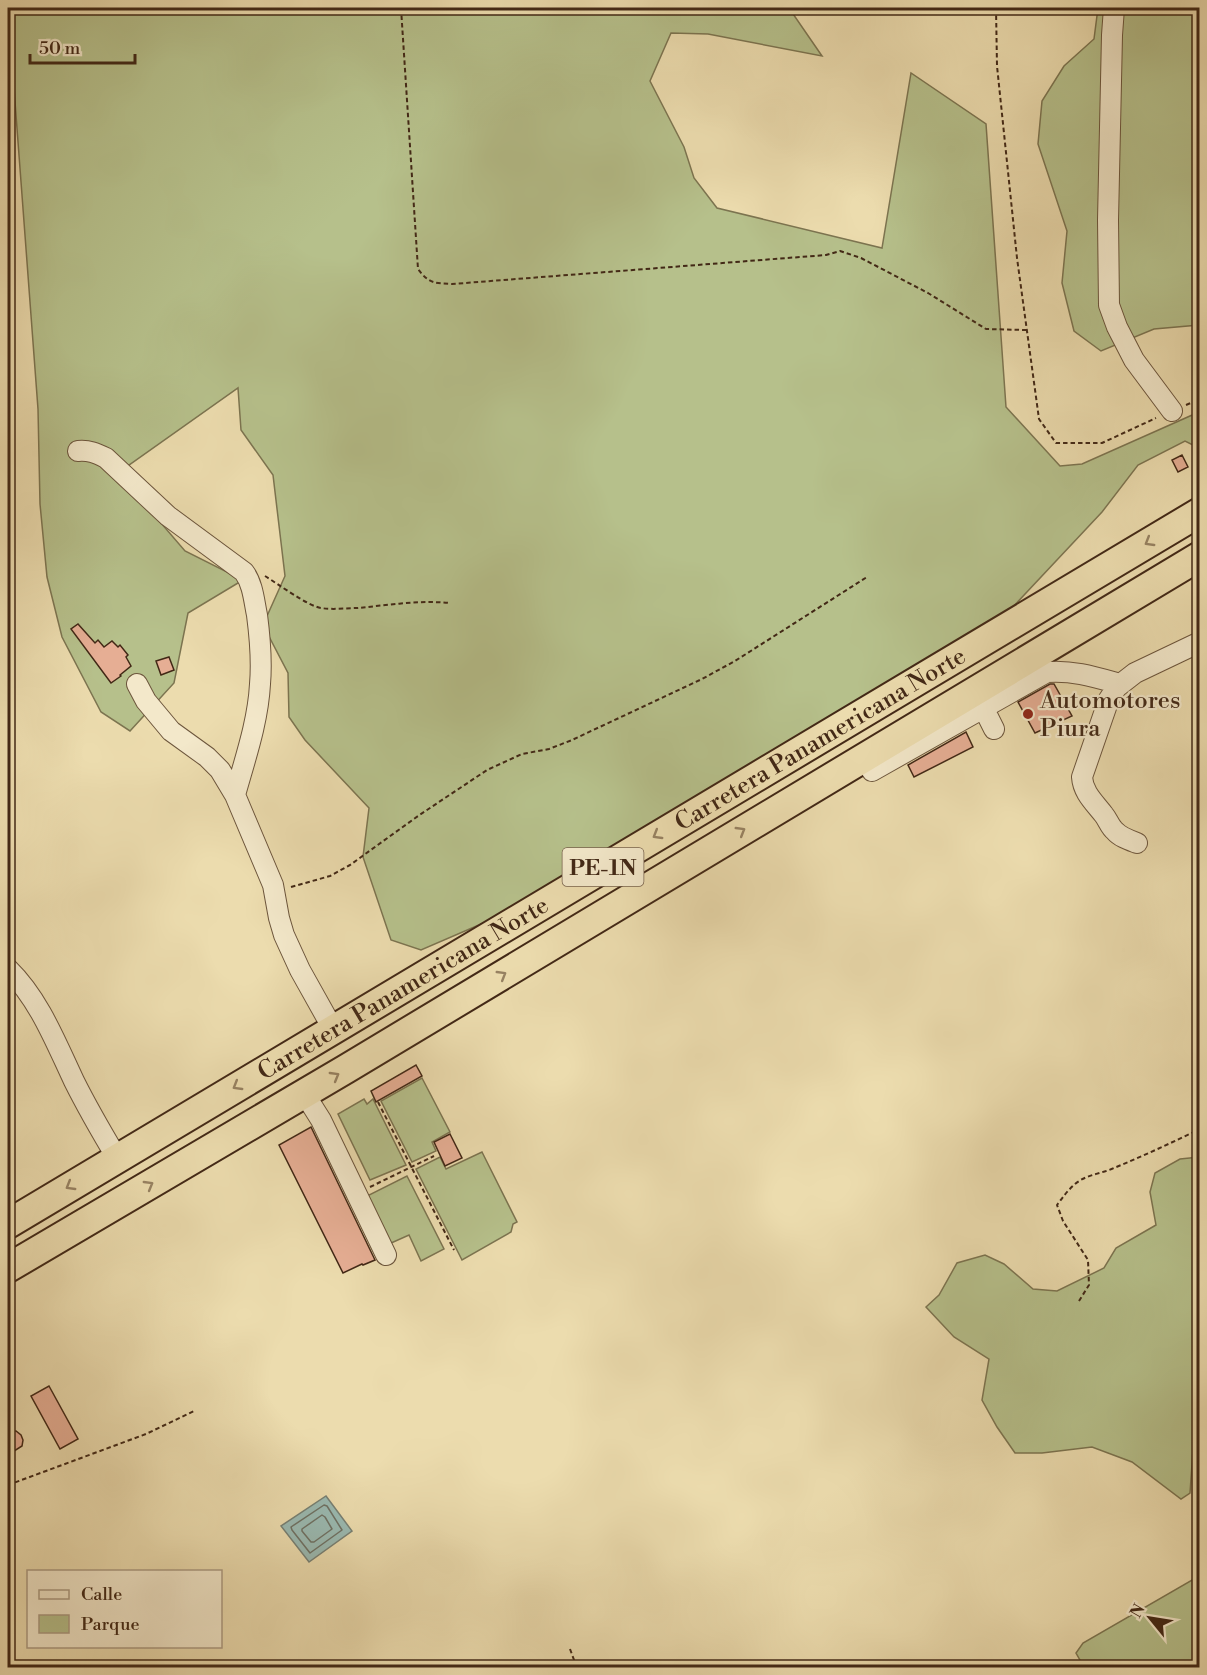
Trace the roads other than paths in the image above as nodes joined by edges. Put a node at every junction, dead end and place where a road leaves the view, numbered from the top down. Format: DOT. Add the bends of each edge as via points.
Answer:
graph roads {
  1 [pos="1114,8"];
  2 [pos="1172,411"];
  3 [pos="78,451"];
  4 [pos="1200,512"];
  5 [pos="1200,556"];
  6 [pos="1200,642"];
  7 [pos="136,684"];
  8 [pos="1120,684"];
  9 [pos="977,700"];
  10 [pos="994,729"];
  11 [pos="872,771"];
  12 [pos="235,795"];
  13 [pos="1137,843"];
  14 [pos="8,969"];
  15 [pos="333,1029"];
  16 [pos="304,1094"];
  17 [pos="117,1158"];
  18 [pos="8,1224"];
  19 [pos="386,1255"];
  20 [pos="8,1268"];
  1 -- 2 [label="lane" via="1109,304 1134,360"];
  3 -- 12 [label="lane" via="106,458 168,516 248,578 261,650 260,685 254,728"];
  4 -- 15 [label="highway, Carretera Panamericana Norte / PE-1N, one-way"];
  5 -- 9 [label="highway, Carretera Panamericana Norte / PE-1N"];
  6 -- 8 [label="lane"];
  7 -- 12 [label="lane" via="171,731 220,770"];
  8 -- 9 [label="lane" via="1064,670 1047,672"];
  8 -- 13 [label="lane" via="1109,699 1082,781 1115,832"];
  9 -- 10 [label="lane"];
  9 -- 11 [label="lane"];
  16 -- 9 [label="highway, Carretera Panamericana Norte / PE-1N, one-way"];
  12 -- 15 [label="lane" via="267,870 284,935"];
  14 -- 17 [label="lane" via="38,1009"];
  15 -- 17 [label="highway, Carretera Panamericana Norte / PE-1N, one-way"];
  16 -- 19 [label="lane" via="321,1120"];
  20 -- 16 [label="highway, Carretera Panamericana Norte / PE-1N, one-way"];
  17 -- 18 [label="highway, Carretera Panamericana Norte / PE-1N, one-way"];
}
